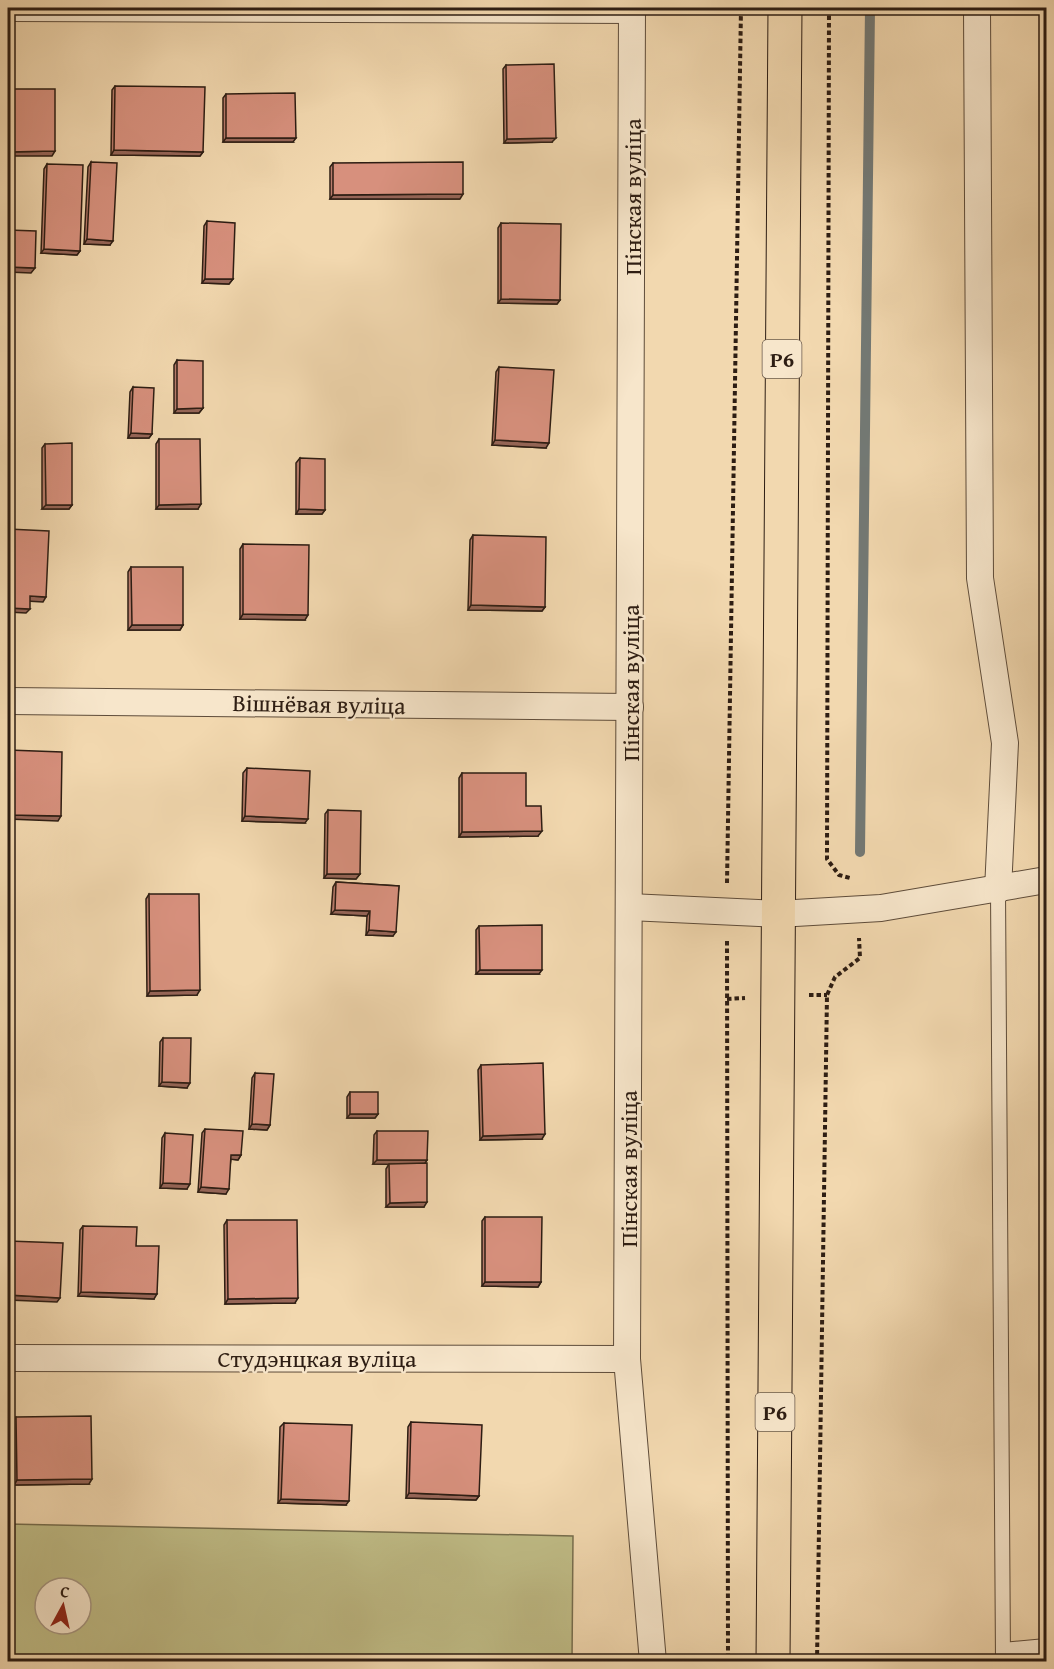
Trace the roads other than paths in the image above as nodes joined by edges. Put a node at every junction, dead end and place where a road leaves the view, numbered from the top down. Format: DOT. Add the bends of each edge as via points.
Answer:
graph roads {
  1 [pos="8,8"];
  2 [pos="784,8"];
  3 [pos="977,8"];
  4 [pos="632,9"];
  5 [pos="8,700"];
  6 [pos="630,707"];
  7 [pos="1047,880"];
  8 [pos="998,890"];
  9 [pos="629,908"];
  10 [pos="778,914"];
  11 [pos="8,1358"];
  12 [pos="627,1359"];
  13 [pos="1047,1646"];
  14 [pos="1003,1656"];
  15 [pos="653,1662"];
  16 [pos="773,1662"];
  1 -- 4 [label="street"];
  2 -- 10 [label="main road, Р6"];
  3 -- 8 [label="street" via="980,578 1005,743"];
  4 -- 6 [label="street, Пінская вуліца"];
  5 -- 6 [label="street, Вішнёвая вуліца"];
  6 -- 9 [label="street, Пінская вуліца"];
  7 -- 8 [label="street"];
  8 -- 10 [label="street" via="858,909"];
  8 -- 14 [label="lane"];
  9 -- 10 [label="street"];
  9 -- 12 [label="street, Пінская вуліца"];
  10 -- 16 [label="main road, Р6"];
  11 -- 12 [label="street, Студэнцкая вуліца"];
  12 -- 15 [label="street, Пінская вуліца"];
  13 -- 14 [label="lane"];
}
